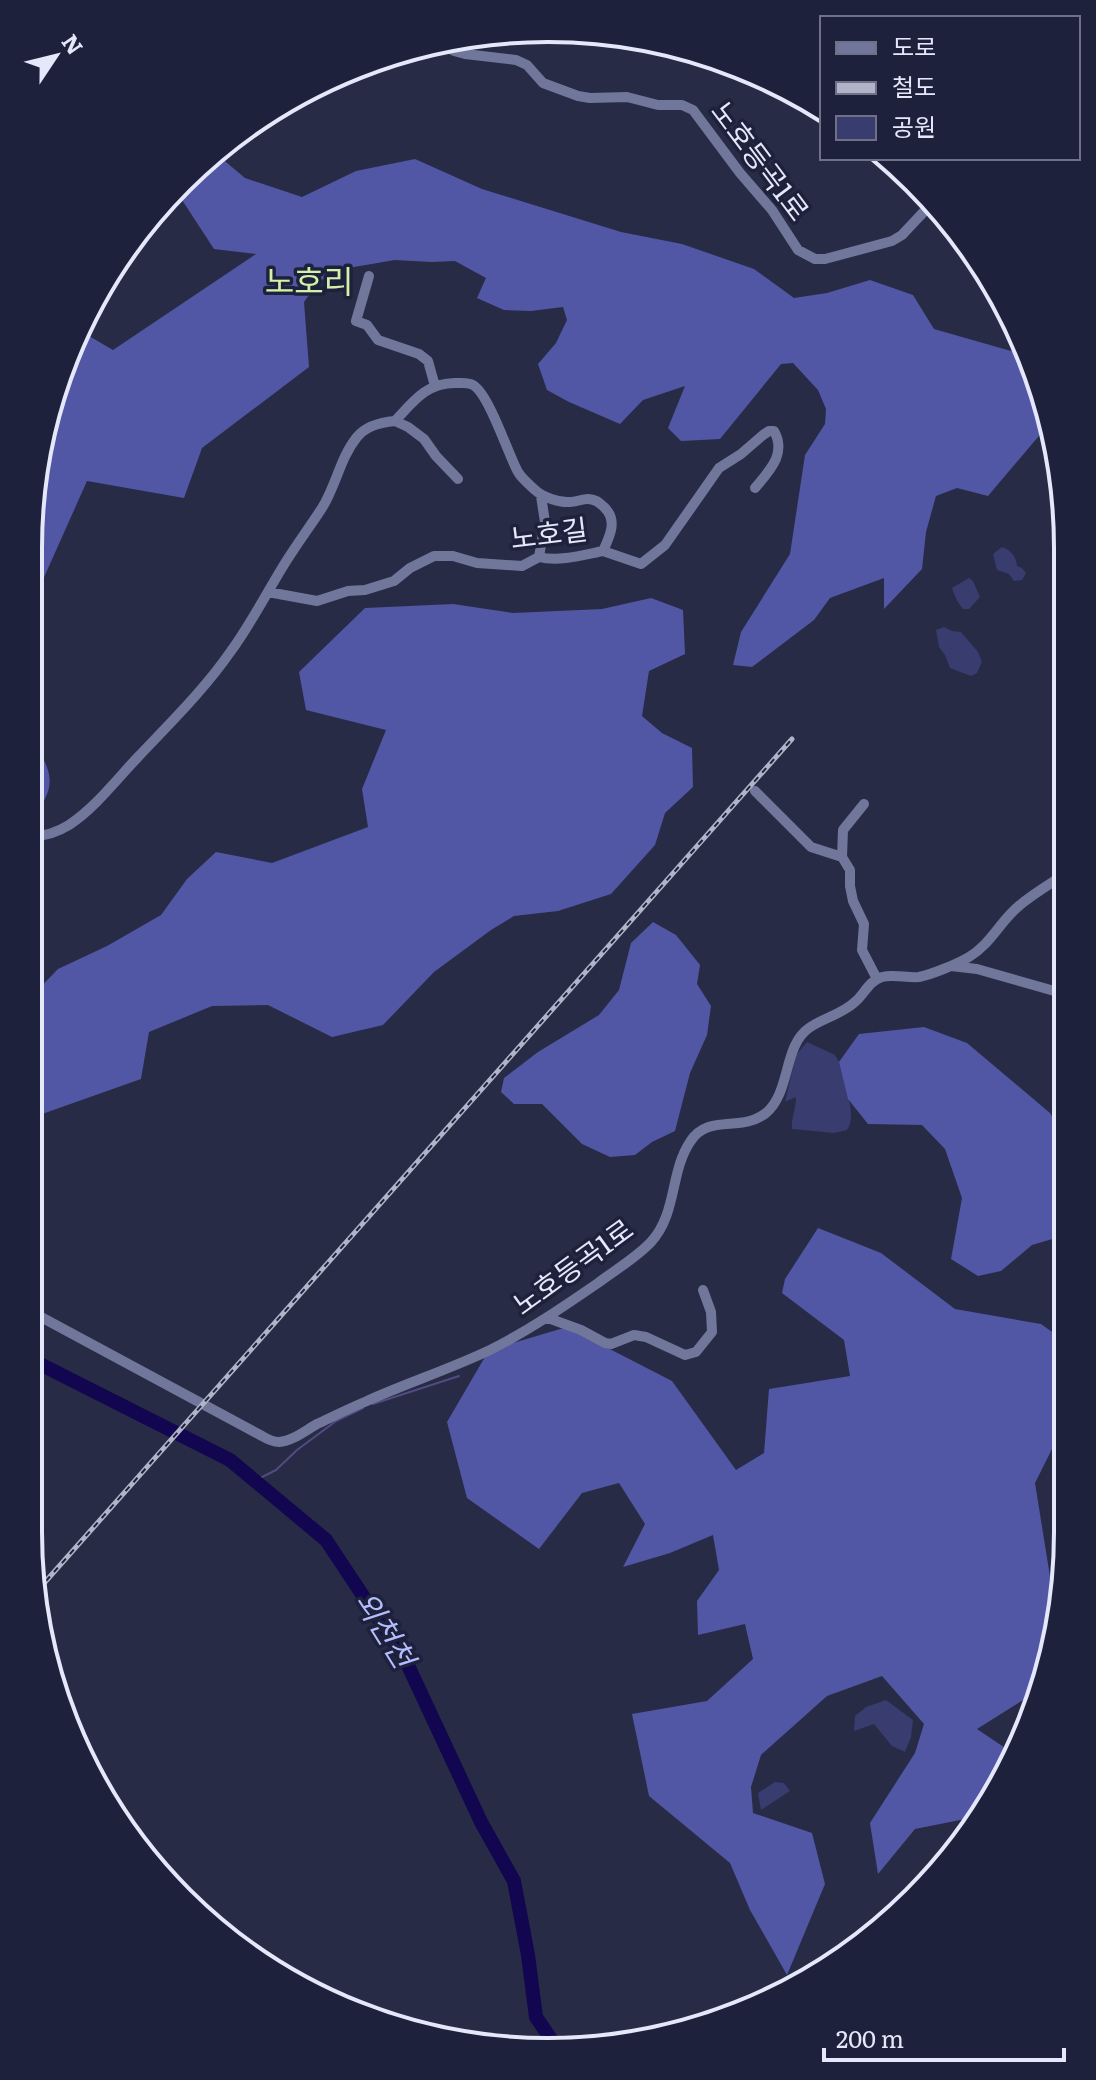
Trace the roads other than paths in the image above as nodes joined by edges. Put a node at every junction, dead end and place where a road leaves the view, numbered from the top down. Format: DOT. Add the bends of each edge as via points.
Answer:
graph roads {
  1 [pos="454,51"];
  2 [pos="925,211"];
  3 [pos="369,276"];
  4 [pos="435,386"];
  5 [pos="395,421"];
  6 [pos="458,479"];
  7 [pos="755,488"];
  8 [pos="541,496"];
  9 [pos="603,551"];
  10 [pos="539,557"];
  11 [pos="268,592"];
  12 [pos="755,791"];
  13 [pos="864,804"];
  14 [pos="42,837"];
  15 [pos="842,857"];
  16 [pos="1054,881"];
  17 [pos="949,966"];
  18 [pos="877,979"];
  19 [pos="1054,991"];
  20 [pos="703,1290"];
  21 [pos="42,1318"];
  22 [pos="548,1318"];
  1 -- 2 [label="street, 노호등곡1로" via="516,60 543,83 578,96 627,97 693,110 798,250 815,259 892,241"];
  3 -- 4 [label="street" via="356,321 383,343 428,361"];
  4 -- 5 [label="street" via="418,395"];
  4 -- 8 [label="street, 노호길" via="476,386 520,475"];
  5 -- 6 [label="street" via="424,439"];
  5 -- 11 [label="street" via="357,436 325,504"];
  7 -- 9 [label="street" via="777,461 774,431 719,468 665,545 641,564"];
  8 -- 9 [label="street, 노호길" via="568,502 596,500 606,508 613,519"];
  8 -- 10 [label="street" via="545,522"];
  9 -- 10 [label="street, 노호길"];
  10 -- 11 [label="street, 노호길" via="522,566 434,556 394,581 317,601"];
  11 -- 14 [label="street" via="213,675 104,794 67,825"];
  12 -- 15 [label="street" via="811,847"];
  13 -- 15 [label="street" via="843,830"];
  15 -- 18 [label="street" via="864,924 862,950"];
  16 -- 17 [label="street" via="1019,905 981,949"];
  17 -- 18 [label="street" via="919,977"];
  17 -- 19 [label="street"];
  18 -- 22 [label="street, 노호등곡1로" via="846,1009 801,1035 776,1103 765,1114 744,1123 711,1125 690,1140 656,1236"];
  20 -- 22 [label="street" via="712,1332 696,1352 685,1355 634,1335 605,1343"];
  21 -- 22 [label="street, 노호등곡1로" via="281,1442 489,1350"];
}
